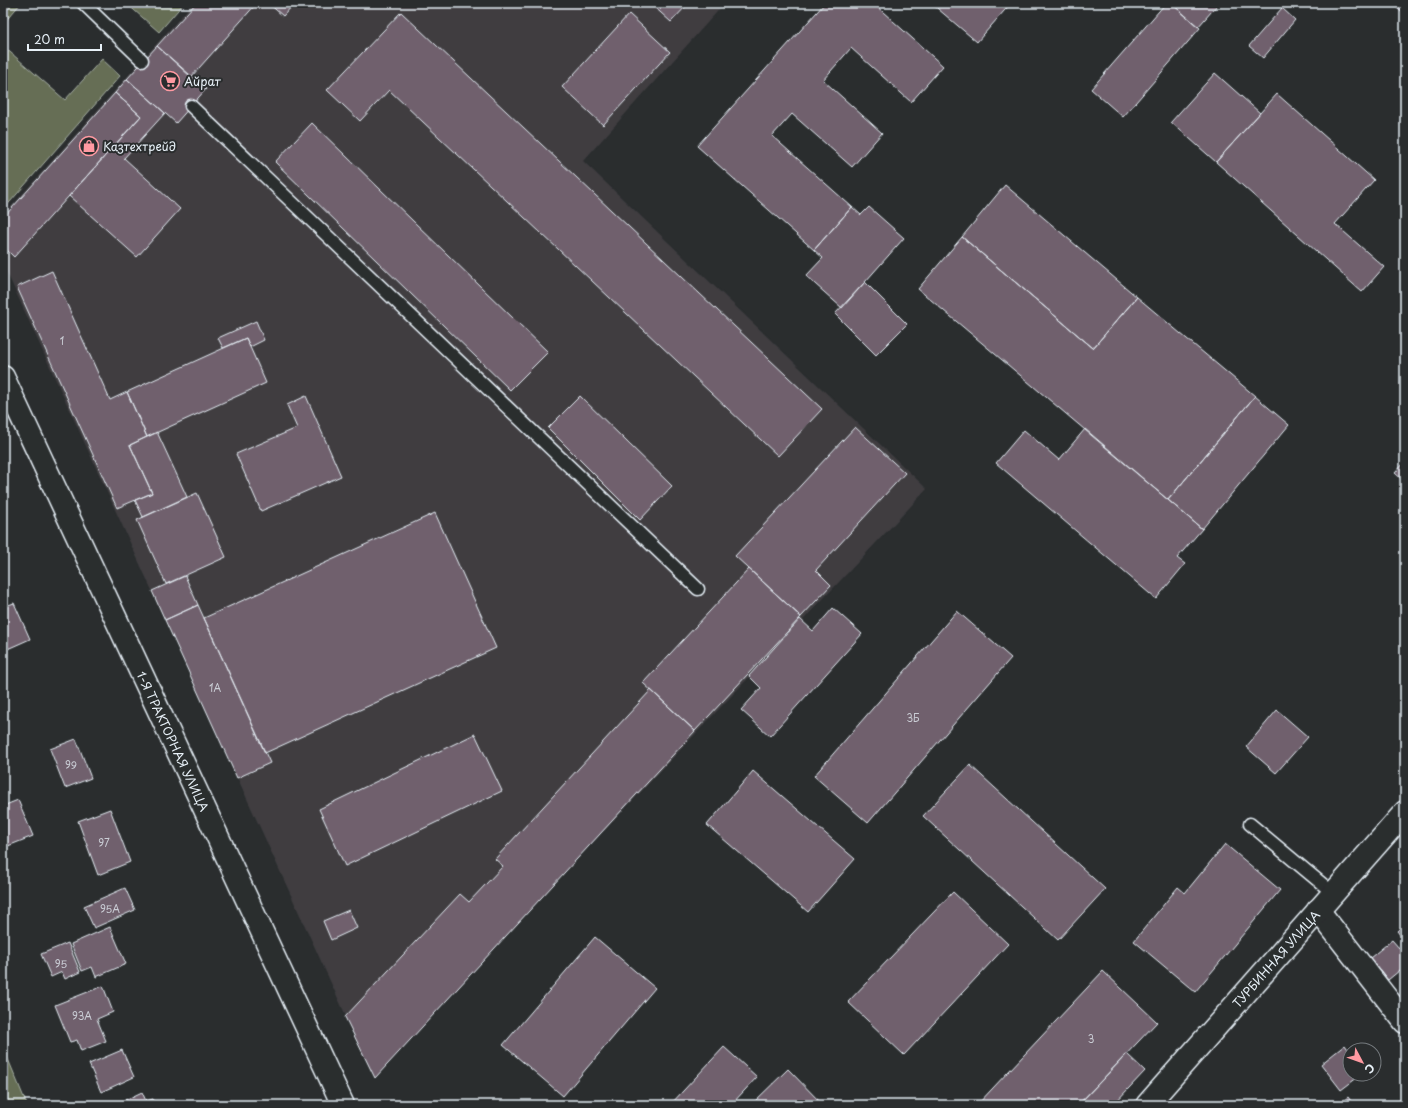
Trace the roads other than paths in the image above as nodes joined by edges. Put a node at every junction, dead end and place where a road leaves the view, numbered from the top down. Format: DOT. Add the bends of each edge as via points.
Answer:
graph roads {
  1 [pos="83,3"];
  2 [pos="142,60"];
  3 [pos="191,106"];
  4 [pos="3,377"];
  5 [pos="698,589"];
  6 [pos="1405,812"];
  7 [pos="1250,824"];
  8 [pos="1333,893"];
  9 [pos="1318,910"];
  10 [pos="1405,1022"];
  11 [pos="343,1105"];
  12 [pos="1147,1105"];
  1 -- 2 [label="lane"];
  3 -- 5 [label="lane"];
  4 -- 11 [label="street, 1-Я ТРАКТОРНАЯ УЛИЦА"];
  6 -- 8 [label="street, ТУРБИННАЯ УЛИЦА"];
  7 -- 8 [label="lane"];
  8 -- 9 [label="street, ТУРБИННАЯ УЛИЦА"];
  9 -- 10 [label="street"];
  9 -- 12 [label="street, ТУРБИННАЯ УЛИЦА"];
}
